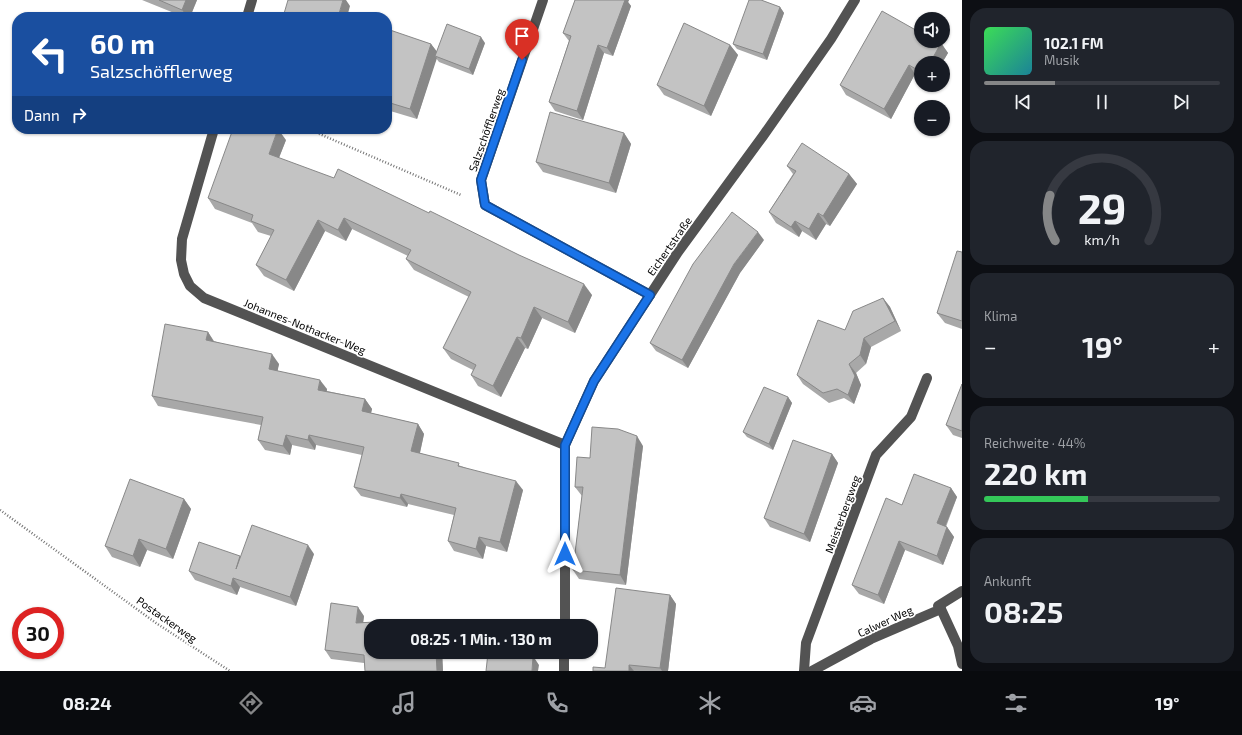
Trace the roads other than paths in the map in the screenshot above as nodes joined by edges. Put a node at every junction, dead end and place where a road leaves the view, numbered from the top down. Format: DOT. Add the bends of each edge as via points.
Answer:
graph roads {
  1 [pos="252,0"];
  2 [pos="543,0"];
  3 [pos="855,0"];
  4 [pos="248,12"];
  5 [pos="213,134"];
  6 [pos="650,295"];
  7 [pos="927,378"];
  8 [pos="565,445"];
  9 [pos="962,591"];
  10 [pos="941,609"];
  11 [pos="564,619"];
  12 [pos="564,659"];
  13 [pos="962,664"];
  14 [pos="564,671"];
  15 [pos="804,671"];
  16 [pos="812,671"];
  1 -- 4 [label="street"];
  2 -- 6 [label="street, Salzschöfflerweg" via="481,180 485,205"];
  3 -- 6 [label="street, Eichertstraße" via="831,40 678,252"];
  5 -- 8 [label="street, Johannes-Nothacker-Weg" via="182,239 181,260 190,286 204,298"];
  6 -- 8 [label="street, Eichertstraße" via="594,381"];
  7 -- 15 [label="street, Meisterbergweg" via="911,417 876,455 806,643"];
  8 -- 11 [label="street, Eichertstraße"];
  9 -- 10 [label="street, Calwer Weg" via="938,606"];
  10 -- 13 [label="street" via="958,646"];
  10 -- 16 [label="street, Calwer Weg" via="871,639"];
  12 -- 14 [label="street"];
}
